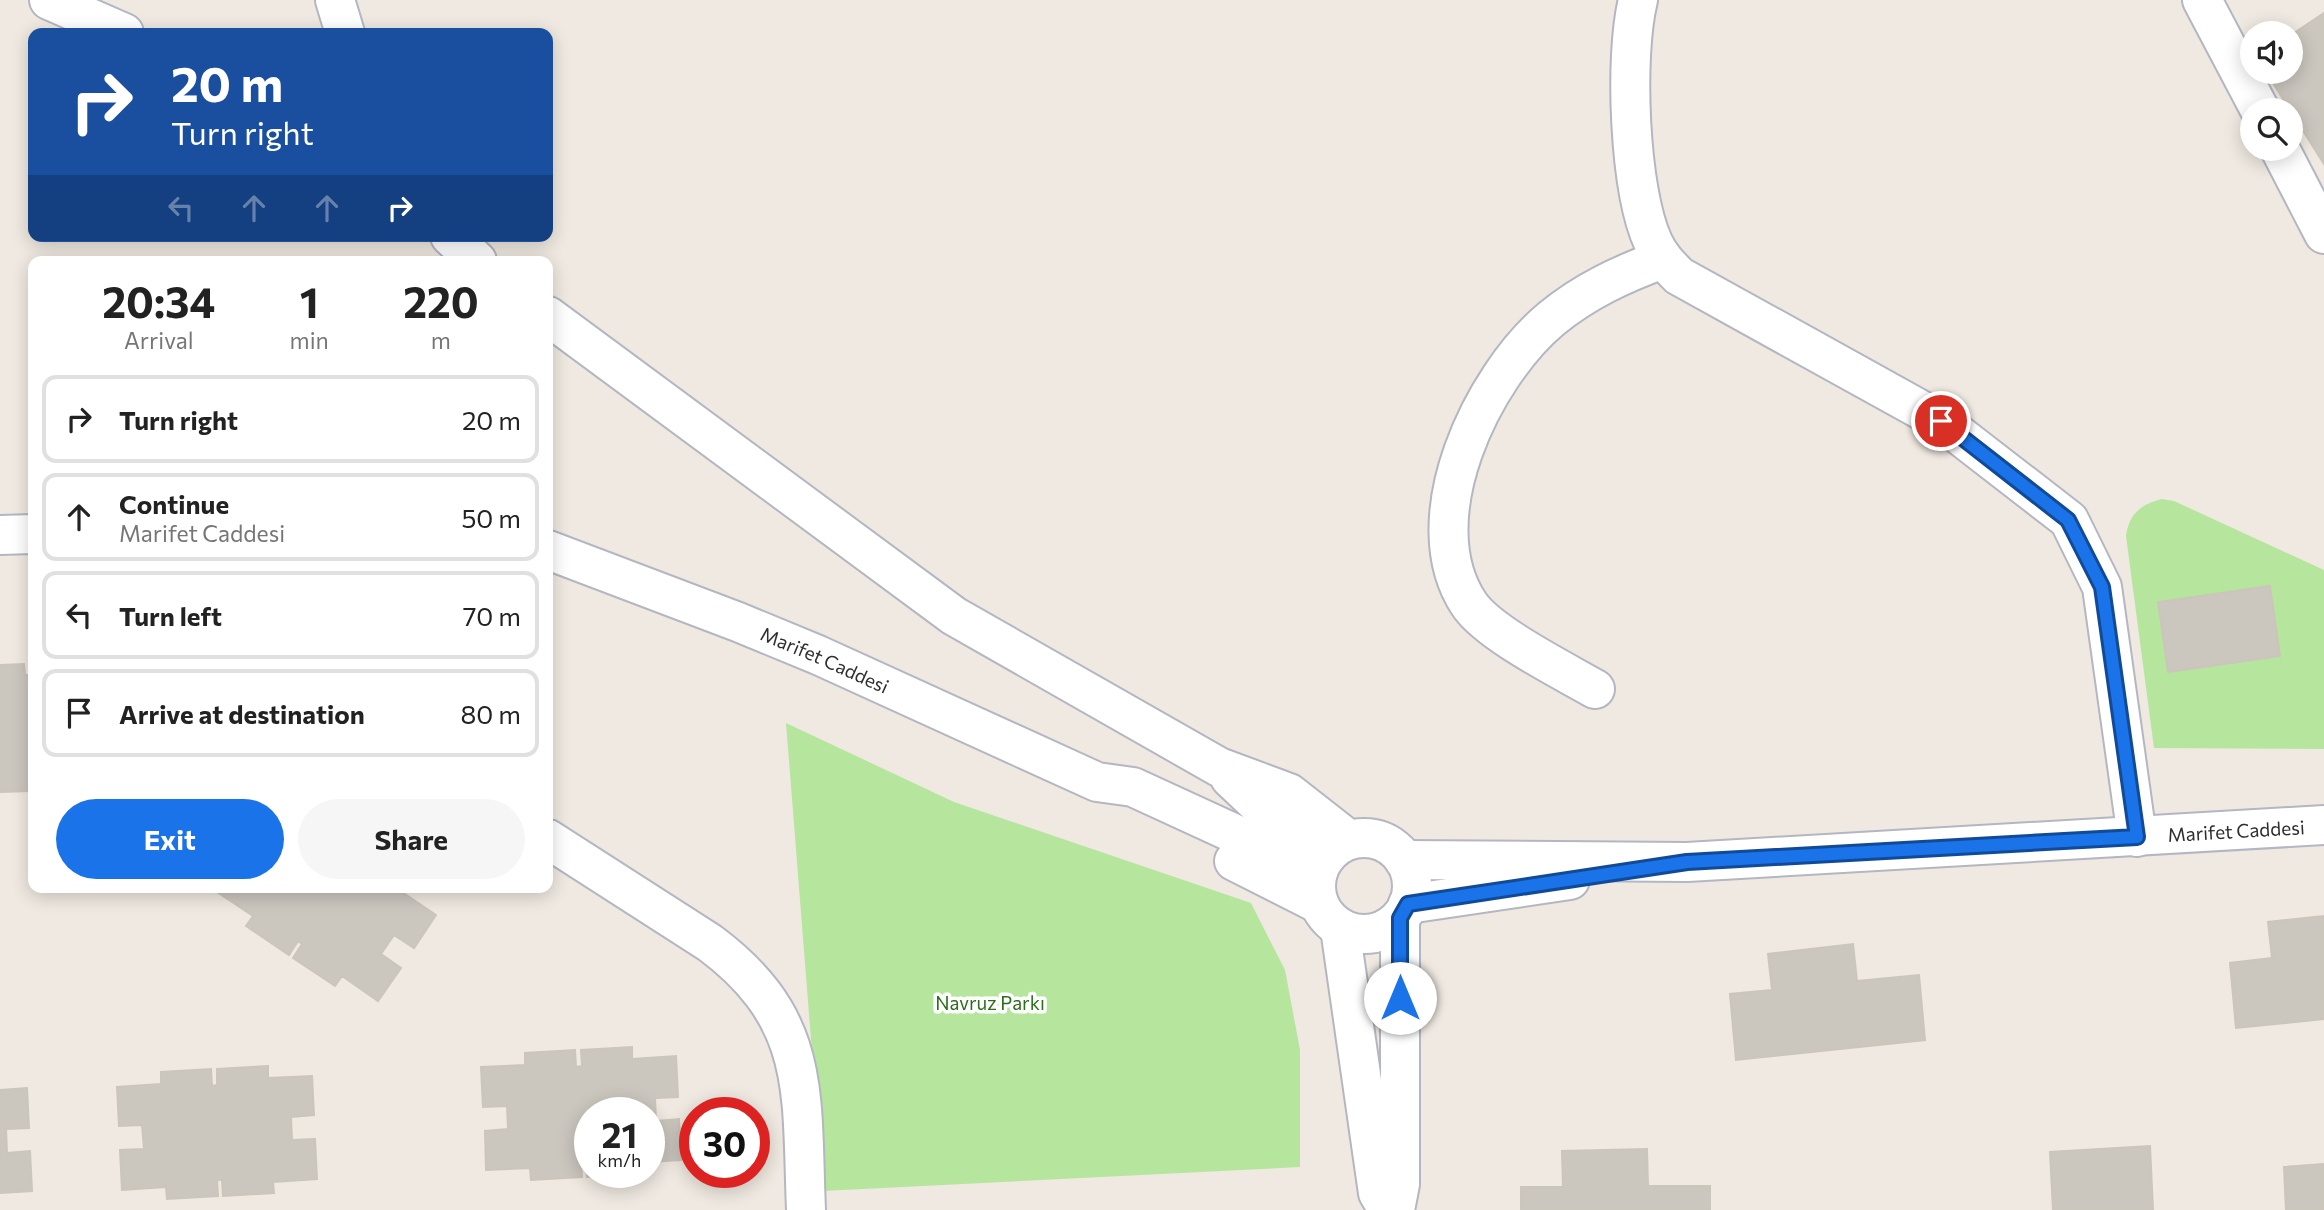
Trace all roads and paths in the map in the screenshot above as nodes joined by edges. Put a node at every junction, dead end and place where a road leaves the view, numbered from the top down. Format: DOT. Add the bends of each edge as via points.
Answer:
graph roads {
  1 [pos="49,0"];
  2 [pos="335,0"];
  3 [pos="1638,0"];
  4 [pos="2203,0"];
  5 [pos="113,28"];
  6 [pos="343,28"];
  7 [pos="2254,98"];
  8 [pos="2286,161"];
  9 [pos="2324,234"];
  10 [pos="456,242"];
  11 [pos="472,256"];
  12 [pos="1663,259"];
  13 [pos="553,320"];
  14 [pos="28,534"];
  15 [pos="0,535"];
  16 [pos="553,552"];
  17 [pos="1595,690"];
  18 [pos="2324,825"];
  19 [pos="2137,837"];
  20 [pos="553,842"];
  21 [pos="1404,860"];
  22 [pos="1687,862"];
  23 [pos="1330,881"];
  24 [pos="1404,911"];
  25 [pos="806,1210"];
  26 [pos="1389,1210"];
  27 [pos="1395,1210"];
  1 -- 5 [label="street"];
  2 -- 6 [label="street"];
  3 -- 12 [label="street" via="1631,125 1635,167 1647,227"];
  4 -- 7 [label="street"];
  8 -- 9 [label="street"];
  10 -- 11 [label="street"];
  12 -- 17 [label="street" via="1622,274 1585,295 1526,345 1497,383 1470,435 1448,519 1450,560 1457,583 1484,622"];
  12 -- 19 [label="street" via="1699,289 1941,421 2068,520 2102,587"];
  13 -- 23 [label="street" via="954,615 1219,767 1289,793"];
  14 -- 15 [label="street"];
  16 -- 23 [label="street, Marifet Caddesi" via="818,655 1097,782 1120,803"];
  18 -- 19 [label="street, Marifet Caddesi"];
  19 -- 22 [label="street, Marifet Caddesi"];
  20 -- 25 [label="street" via="710,943 753,980 770,1002 788,1038 800,1087"];
  21 -- 22 [label="street"];
  21 -- 23 [label="street" via="1380,841 1365,838"];
  21 -- 24 [label="street" via="1411,889"];
  22 -- 24 [label="street"];
  23 -- 24 [label="street" via="1356,934 1387,928"];
  23 -- 26 [label="street" via="1377,1193"];
  24 -- 27 [label="street" via="1400,1184"];
}
